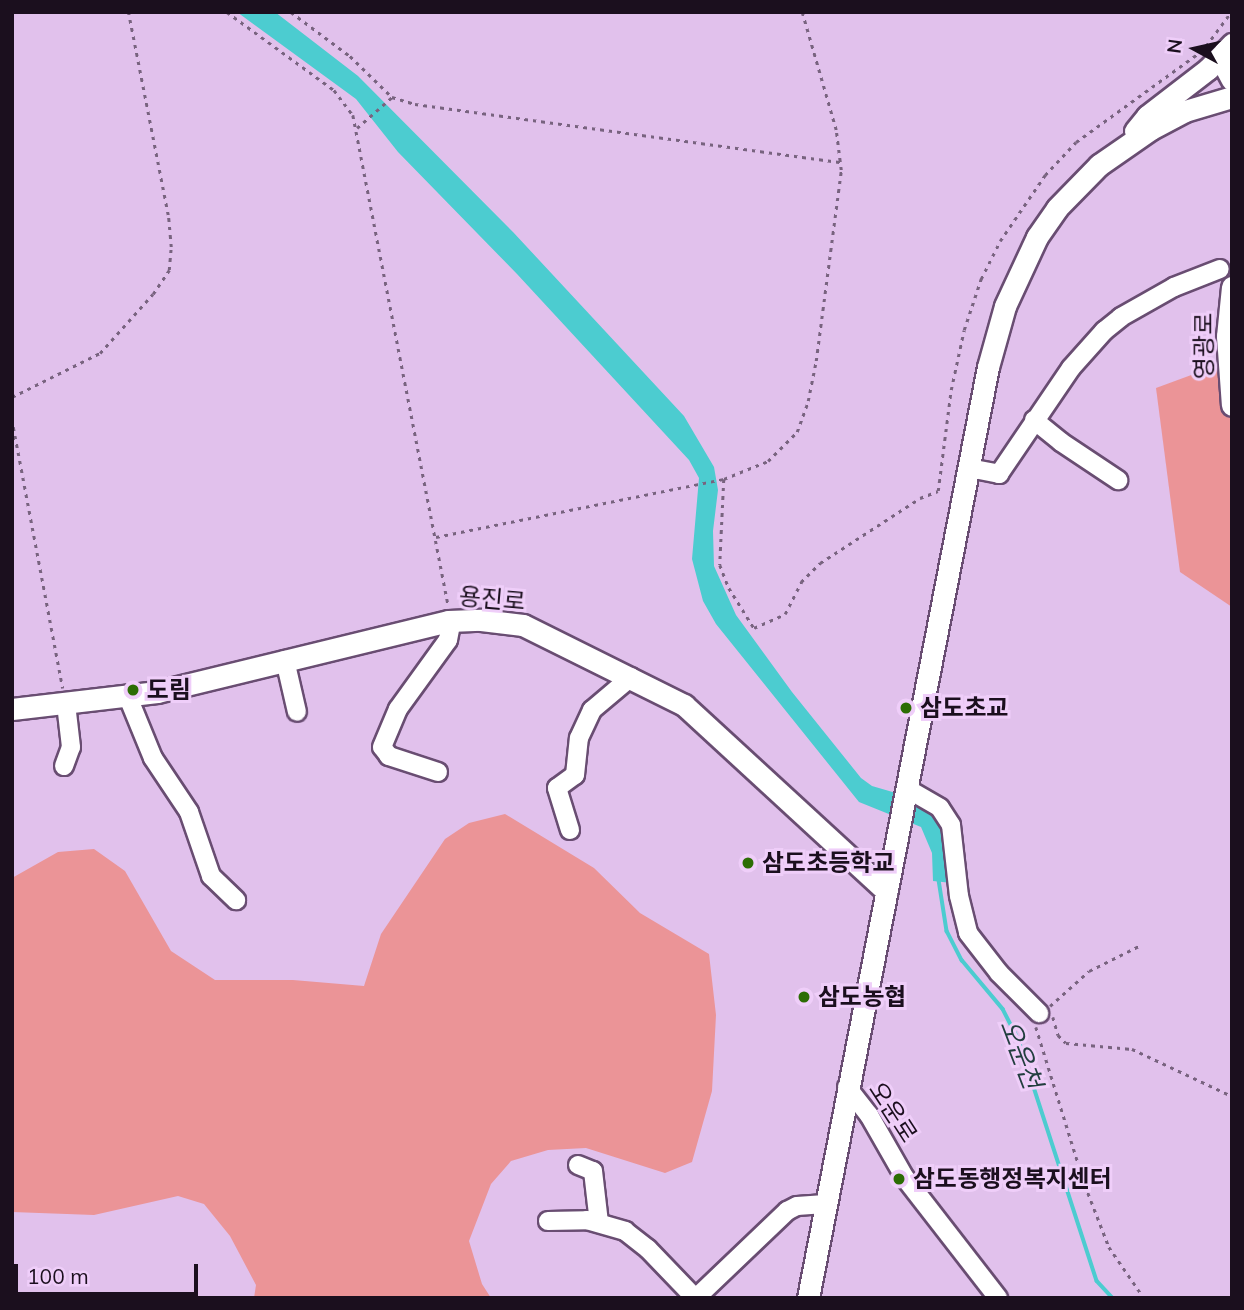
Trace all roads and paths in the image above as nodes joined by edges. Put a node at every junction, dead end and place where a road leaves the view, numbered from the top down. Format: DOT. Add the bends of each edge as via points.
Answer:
graph roads {
  1 [pos="128,12"];
  2 [pos="227,12"];
  3 [pos="291,12"];
  4 [pos="802,12"];
  5 [pos="1231,12"];
  6 [pos="1229,47"];
  7 [pos="1232,80"];
  8 [pos="392,97"];
  9 [pos="1232,97"];
  10 [pos="357,128"];
  11 [pos="1121,150"];
  12 [pos="841,162"];
  13 [pos="1220,269"];
  14 [pos="1232,287"];
  15 [pos="12,397"];
  16 [pos="1232,405"];
  17 [pos="12,419"];
  18 [pos="1034,419"];
  19 [pos="969,467"];
  20 [pos="722,479"];
  21 [pos="1118,480"];
  22 [pos="436,537"];
  23 [pos="452,621"];
  24 [pos="285,660"];
  25 [pos="631,677"];
  26 [pos="128,697"];
  27 [pos="66,704"];
  28 [pos="12,709"];
  29 [pos="297,712"];
  30 [pos="64,766"];
  31 [pos="438,772"];
  32 [pos="906,788"];
  33 [pos="570,830"];
  34 [pos="886,891"];
  35 [pos="236,900"];
  36 [pos="1139,946"];
  37 [pos="1039,1013"];
  38 [pos="847,1087"];
  39 [pos="1232,1096"];
  40 [pos="578,1165"];
  41 [pos="825,1204"];
  42 [pos="548,1221"];
  43 [pos="599,1223"];
  44 [pos="695,1298"];
  45 [pos="808,1298"];
  46 [pos="999,1298"];
  47 [pos="1144,1298"];
  1 -- 15 [label="path" via="168,215 169,270 100,353"];
  2 -- 10 [label="path" via="334,90 351,109"];
  3 -- 8 [label="path" via="350,56"];
  4 -- 12 [label="path"];
  5 -- 20 [label="path" via="1201,51 1076,142 1045,174 1015,217 990,259 964,330 938,491 820,563 801,582 786,614 754,628 720,565"];
  6 -- 7 [label="main road" via="1223,63"];
  6 -- 11 [label="main road" via="1147,116"];
  8 -- 10 [label="path"];
  8 -- 12 [label="path" via="415,104"];
  9 -- 11 [label="main road" via="1185,111"];
  10 -- 22 [label="path"];
  11 -- 19 [label="main road" via="1099,165 1057,208 1017,275 988,368"];
  12 -- 20 [label="path" via="816,361 801,424 768,461"];
  13 -- 18 [label="street" via="1174,287 1112,324 1071,368"];
  14 -- 16 [label="main road, 영광로" via="1227,336"];
  17 -- 27 [label="path"];
  18 -- 19 [label="street" via="999,474"];
  18 -- 21 [label="street"];
  19 -- 32 [label="main road"];
  20 -- 22 [label="path"];
  22 -- 23 [label="path"];
  23 -- 24 [label="main road, 용진로"];
  23 -- 25 [label="main road, 용진로" via="523,625"];
  23 -- 31 [label="street" via="448,640 398,709 382,747 389,756"];
  24 -- 26 [label="main road, 용진로"];
  24 -- 29 [label="street"];
  25 -- 33 [label="street" via="592,710 579,738 575,775 557,788"];
  25 -- 34 [label="main road, 용진로" via="669,695 708,725"];
  26 -- 27 [label="main road, 용진로"];
  26 -- 35 [label="street" via="153,758 189,812 211,876"];
  27 -- 28 [label="main road, 용진로"];
  27 -- 30 [label="street" via="71,747"];
  32 -- 34 [label="main road"];
  32 -- 37 [label="street" via="940,808 951,825 968,933 999,974"];
  34 -- 38 [label="main road"];
  36 -- 39 [label="path" via="1089,971 1049,1006 1058,1035 1076,1046 1132,1049"];
  37 -- 47 [label="path" via="1040,1048 1086,1185 1109,1247"];
  38 -- 41 [label="main road"];
  38 -- 46 [label="street, 오운로" via="869,1115 905,1178"];
  40 -- 43 [label="street" via="593,1171"];
  41 -- 44 [label="street" via="787,1211"];
  41 -- 45 [label="main road"];
  42 -- 43 [label="street"];
  43 -- 44 [label="street" via="636,1238"];
}
